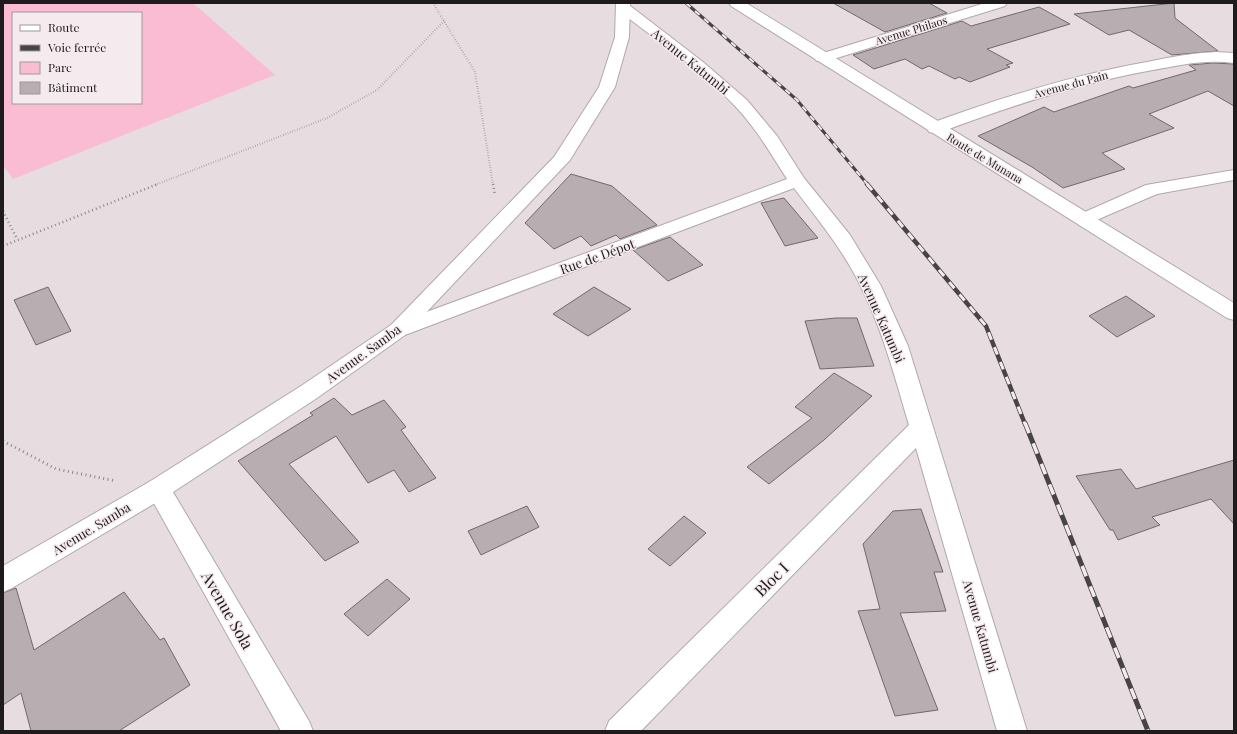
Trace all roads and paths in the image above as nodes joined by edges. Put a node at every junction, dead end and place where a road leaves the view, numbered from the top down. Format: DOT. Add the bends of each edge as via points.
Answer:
graph roads {
  1 [pos="434,3"];
  2 [pos="738,3"];
  3 [pos="1000,3"];
  4 [pos="623,5"];
  5 [pos="444,20"];
  6 [pos="822,58"];
  7 [pos="1234,58"];
  8 [pos="935,128"];
  9 [pos="1234,175"];
  10 [pos="797,181"];
  11 [pos="3,211"];
  12 [pos="1085,220"];
  13 [pos="500,225"];
  14 [pos="17,238"];
  15 [pos="3,246"];
  16 [pos="1234,313"];
  17 [pos="398,330"];
  18 [pos="922,426"];
  19 [pos="3,441"];
  20 [pos="158,489"];
  21 [pos="3,580"];
  22 [pos="298,731"];
  23 [pos="620,731"];
  24 [pos="1012,731"];
  1 -- 5 [label="path"];
  2 -- 6 [label="street, Route de Munana"];
  3 -- 6 [label="street, Avenue Philaos"];
  4 -- 10 [label="street, Avenue Katumbi" via="741,103 771,140"];
  4 -- 13 [label="street, Avenue. Samba" via="622,37 604,93 561,160"];
  5 -- 13 [label="path" via="475,72"];
  5 -- 14 [label="path" via="377,90 327,118"];
  6 -- 8 [label="street, Route de Munana"];
  7 -- 8 [label="street, Avenue du Pain" via="1212,56 1125,70 996,105"];
  8 -- 12 [label="street, Route de Munana"];
  9 -- 12 [label="street" via="1152,189"];
  10 -- 17 [label="street, Rue de Dépot"];
  10 -- 18 [label="street, Avenue Katumbi" via="840,236 871,286 897,346"];
  11 -- 14 [label="path"];
  12 -- 16 [label="street, Route de Munana"];
  13 -- 17 [label="street, Avenue. Samba"];
  14 -- 15 [label="path"];
  17 -- 20 [label="street, Avenue. Samba" via="309,392"];
  18 -- 23 [label="street, Bloc I"];
  18 -- 24 [label="street, Avenue Katumbi"];
  19 -- 20 [label="path" via="56,470"];
  20 -- 21 [label="street, Avenue. Samba"];
  20 -- 22 [label="street, Avenue Sola"];
}
